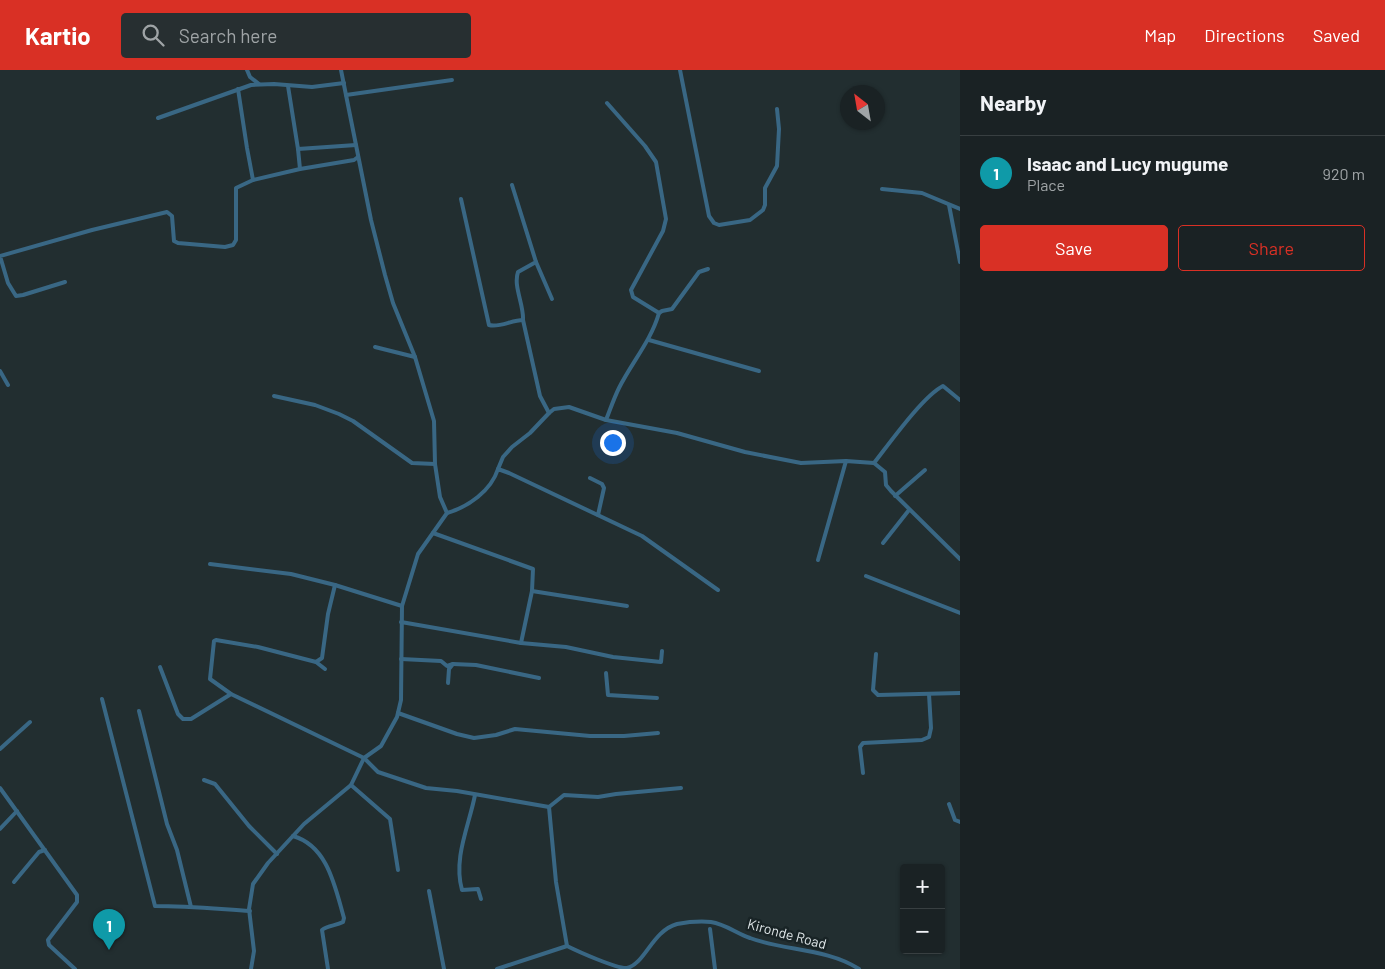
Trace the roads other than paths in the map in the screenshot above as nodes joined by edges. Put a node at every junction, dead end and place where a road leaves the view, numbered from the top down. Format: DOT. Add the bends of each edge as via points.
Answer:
graph roads {
  1 [pos="247,70"];
  2 [pos="341,70"];
  3 [pos="680,70"];
  4 [pos="452,80"];
  5 [pos="344,83"];
  6 [pos="259,84"];
  7 [pos="288,86"];
  8 [pos="238,89"];
  9 [pos="346,95"];
  10 [pos="607,103"];
  11 [pos="777,110"];
  12 [pos="158,118"];
  13 [pos="356,144"];
  14 [pos="298,149"];
  15 [pos="358,157"];
  16 [pos="300,169"];
  17 [pos="253,180"];
  18 [pos="512,184"];
  19 [pos="882,189"];
  20 [pos="461,199"];
  21 [pos="949,205"];
  22 [pos="960,209"];
  23 [pos="536,262"];
  24 [pos="960,262"];
  25 [pos="708,269"];
  26 [pos="65,282"];
  27 [pos="552,299"];
  28 [pos="659,313"];
  29 [pos="523,320"];
  30 [pos="649,340"];
  31 [pos="375,347"];
  32 [pos="416,357"];
  33 [pos="759,370"];
  34 [pos="0,371"];
  35 [pos="8,385"];
  36 [pos="274,396"];
  37 [pos="960,400"];
  38 [pos="548,413"];
  39 [pos="606,420"];
  40 [pos="846,461"];
  41 [pos="874,463"];
  42 [pos="435,464"];
  43 [pos="498,469"];
  44 [pos="925,470"];
  45 [pos="590,478"];
  46 [pos="895,496"];
  47 [pos="909,510"];
  48 [pos="447,513"];
  49 [pos="598,515"];
  50 [pos="433,533"];
  51 [pos="883,543"];
  52 [pos="960,559"];
  53 [pos="818,560"];
  54 [pos="210,564"];
  55 [pos="866,576"];
  56 [pos="335,585"];
  57 [pos="718,590"];
  58 [pos="532,591"];
  59 [pos="402,606"];
  60 [pos="627,606"];
  61 [pos="960,613"];
  62 [pos="401,622"];
  63 [pos="521,643"];
  64 [pos="662,651"];
  65 [pos="876,654"];
  66 [pos="401,659"];
  67 [pos="316,662"];
  68 [pos="453,664"];
  69 [pos="160,666"];
  70 [pos="325,669"];
  71 [pos="606,673"];
  72 [pos="539,678"];
  73 [pos="448,682"];
  74 [pos="960,693"];
  75 [pos="231,694"];
  76 [pos="929,694"];
  77 [pos="657,698"];
  78 [pos="102,700"];
  79 [pos="139,711"];
  80 [pos="398,713"];
  81 [pos="30,722"];
  82 [pos="658,733"];
  83 [pos="0,749"];
  84 [pos="364,758"];
  85 [pos="863,773"];
  86 [pos="204,780"];
  87 [pos="351,785"];
  88 [pos="0,788"];
  89 [pos="681,788"];
  90 [pos="475,795"];
  91 [pos="949,804"];
  92 [pos="549,808"];
  93 [pos="17,811"];
  94 [pos="960,822"];
  95 [pos="0,829"];
  96 [pos="293,836"];
  97 [pos="45,850"];
  98 [pos="277,854"];
  99 [pos="398,870"];
  100 [pos="14,882"];
  101 [pos="429,891"];
  102 [pos="480,899"];
  103 [pos="191,906"];
  104 [pos="250,910"];
  105 [pos="710,929"];
  106 [pos="567,946"];
  107 [pos="630,968"];
  108 [pos="74,969"];
  109 [pos="251,969"];
  110 [pos="328,969"];
  111 [pos="444,969"];
  112 [pos="497,969"];
  113 [pos="715,969"];
  114 [pos="859,969"];
  1 -- 6 [label="street"];
  2 -- 5 [label="street"];
  3 -- 11 [label="street" via="709,216 714,223 750,220 763,210 764,188 777,166"];
  4 -- 9 [label="street"];
  5 -- 7 [label="street" via="312,88"];
  5 -- 9 [label="street"];
  6 -- 7 [label="street"];
  6 -- 8 [label="street"];
  7 -- 14 [label="street"];
  8 -- 12 [label="street"];
  8 -- 17 [label="street"];
  9 -- 13 [label="street"];
  10 -- 28 [label="street" via="656,162 666,227 630,294"];
  13 -- 14 [label="street"];
  13 -- 15 [label="street"];
  14 -- 16 [label="street"];
  15 -- 16 [label="street"];
  15 -- 32 [label="street" via="392,303"];
  16 -- 17 [label="street"];
  17 -- 26 [label="street" via="236,188 236,240 229,247 174,241 172,216 167,212 0,256 8,283 16,296"];
  18 -- 23 [label="street"];
  19 -- 21 [label="street" via="922,193"];
  20 -- 29 [label="street" via="490,325"];
  21 -- 22 [label="street"];
  21 -- 24 [label="street"];
  23 -- 27 [label="street"];
  23 -- 29 [label="street" via="522,268 517,276"];
  25 -- 28 [label="street" via="698,272 672,309"];
  28 -- 30 [label="street"];
  29 -- 38 [label="street" via="540,396"];
  30 -- 33 [label="street"];
  30 -- 39 [label="street" via="619,388"];
  31 -- 32 [label="street"];
  32 -- 42 [label="street" via="434,421"];
  34 -- 35 [label="street"];
  36 -- 42 [label="street" via="339,414 412,463"];
  37 -- 41 [label="street" via="943,386 936,390"];
  38 -- 39 [label="street" via="569,407"];
  38 -- 43 [label="street" via="503,457"];
  39 -- 40 [label="street" via="677,432 745,452 801,463"];
  40 -- 41 [label="street"];
  40 -- 53 [label="street"];
  41 -- 46 [label="street" via="885,472 886,484"];
  42 -- 48 [label="street" via="440,497"];
  43 -- 48 [label="street" via="488,488 458,510"];
  43 -- 49 [label="street"];
  44 -- 46 [label="street"];
  45 -- 49 [label="street" via="604,488"];
  46 -- 47 [label="street"];
  47 -- 51 [label="street"];
  47 -- 52 [label="street"];
  48 -- 50 [label="street"];
  49 -- 57 [label="street" via="642,536"];
  50 -- 58 [label="street" via="533,569"];
  50 -- 59 [label="street" via="418,554"];
  54 -- 56 [label="street" via="291,574"];
  55 -- 61 [label="street"];
  56 -- 59 [label="street"];
  56 -- 67 [label="street" via="322,658"];
  58 -- 60 [label="street"];
  58 -- 63 [label="street"];
  59 -- 62 [label="street"];
  62 -- 63 [label="street"];
  62 -- 66 [label="street"];
  63 -- 64 [label="street" via="661,662"];
  65 -- 76 [label="street" via="875,694"];
  66 -- 68 [label="street" via="441,662 447,666"];
  66 -- 80 [label="street"];
  67 -- 70 [label="street"];
  67 -- 75 [label="street" via="216,640 210,679"];
  68 -- 72 [label="street" via="476,665"];
  68 -- 73 [label="street" via="449,668"];
  69 -- 75 [label="street" via="178,714 183,719 191,719"];
  71 -- 77 [label="street" via="608,695"];
  74 -- 76 [label="street"];
  75 -- 84 [label="street"];
  76 -- 85 [label="street" via="929,736 925,740 863,743 860,747"];
  78 -- 103 [label="street" via="155,906"];
  79 -- 103 [label="street"];
  80 -- 82 [label="street" via="474,738 516,729 590,736"];
  80 -- 84 [label="street" via="381,746"];
  81 -- 83 [label="street"];
  84 -- 87 [label="street"];
  84 -- 90 [label="street" via="378,772 426,788"];
  86 -- 98 [label="street" via="215,784"];
  87 -- 96 [label="street"];
  87 -- 99 [label="street" via="390,820"];
  88 -- 93 [label="street"];
  89 -- 92 [label="street" via="598,797 564,795"];
  90 -- 92 [label="street"];
  90 -- 102 [label="street" via="464,836 459,877 462,890 478,889"];
  91 -- 94 [label="street"];
  92 -- 106 [label="street" via="556,882"];
  93 -- 95 [label="street"];
  93 -- 97 [label="street"];
  96 -- 98 [label="street"];
  96 -- 110 [label="street" via="310,844 324,861 344,918 343,922 322,930"];
  97 -- 100 [label="street" via="39,852"];
  97 -- 108 [label="street" via="77,895 77,902 48,940 49,945"];
  98 -- 104 [label="street" via="253,884"];
  101 -- 111 [label="street"];
  103 -- 104 [label="street"];
  104 -- 109 [label="street" via="254,950"];
  105 -- 113 [label="street"];
  106 -- 107 [label="street, Kironde Road" via="579,953"];
  106 -- 112 [label="street"];
  107 -- 114 [label="street, Kironde Road" via="667,928 700,922 720,924 762,942 822,954"];
}
